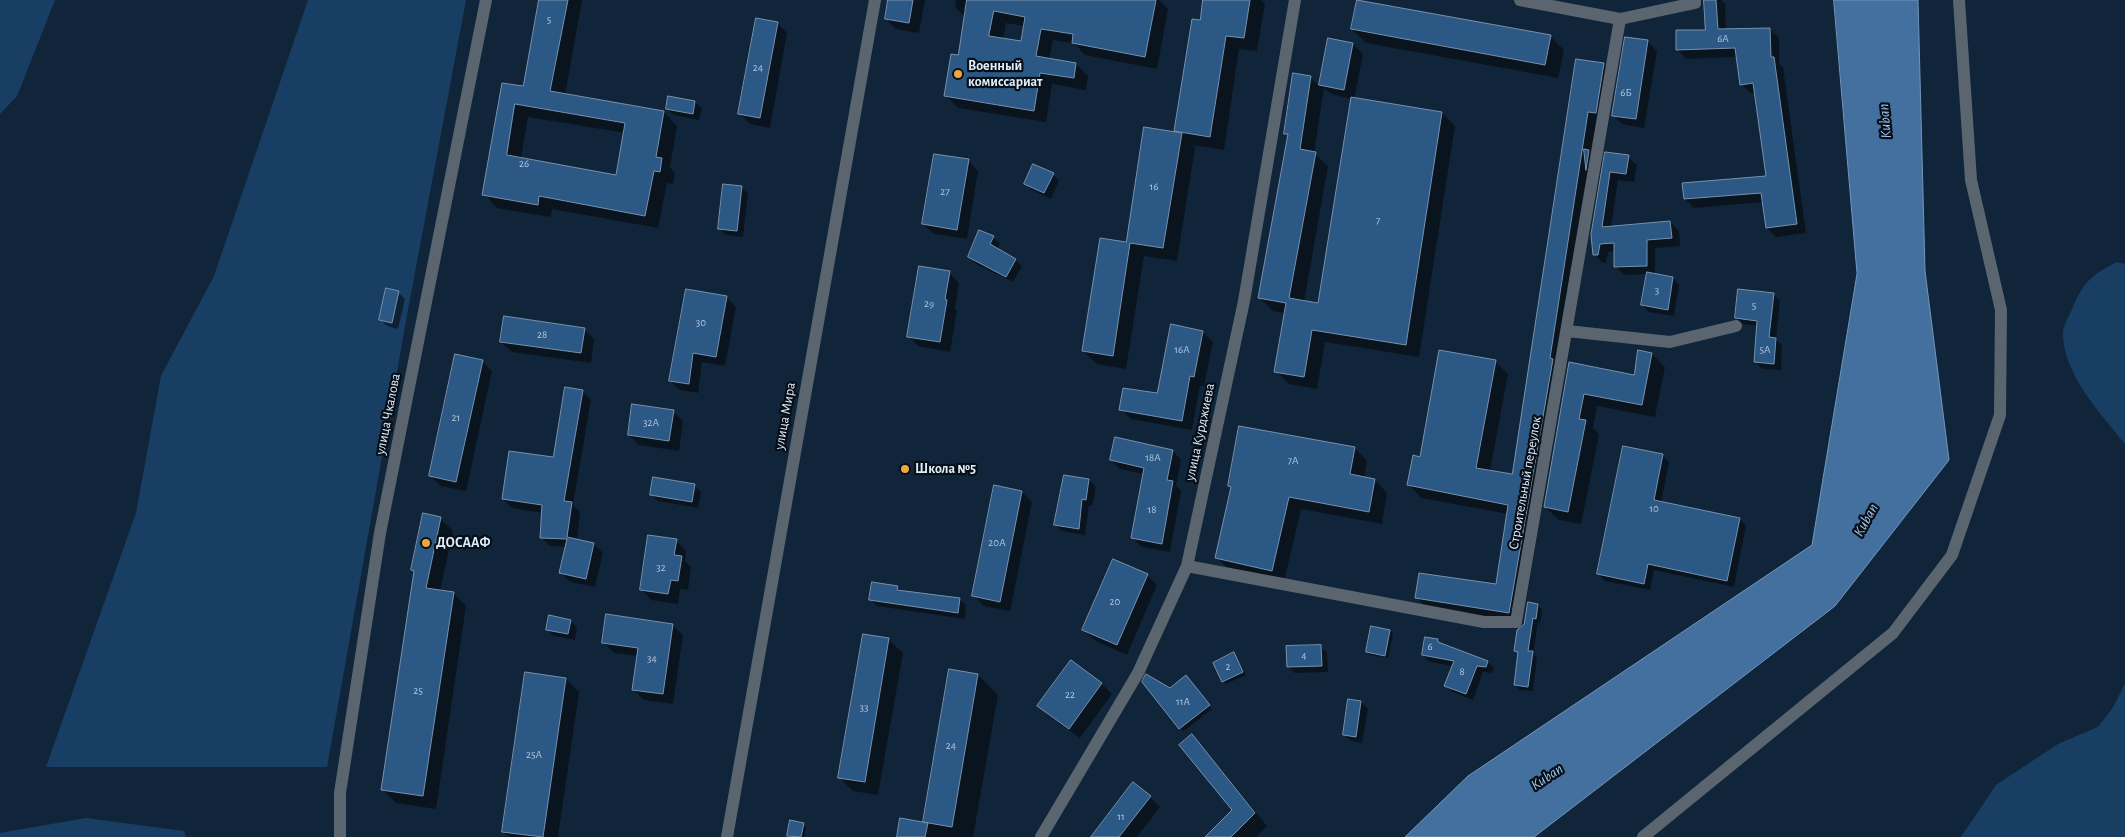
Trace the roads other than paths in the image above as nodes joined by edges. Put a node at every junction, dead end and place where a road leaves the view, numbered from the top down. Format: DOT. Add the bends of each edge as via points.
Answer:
graph roads {
  1 [pos="486,0"];
  2 [pos="875,0"];
  3 [pos="1295,0"];
  4 [pos="1520,0"];
  5 [pos="1695,0"];
  6 [pos="1958,0"];
  7 [pos="1620,19"];
  8 [pos="1736,326"];
  9 [pos="1567,331"];
  10 [pos="1187,566"];
  11 [pos="340,837"];
  12 [pos="726,837"];
  13 [pos="1040,837"];
  14 [pos="1643,837"];
  1 -- 11 [label="street, улица Чкалова" via="380,534 340,792"];
  2 -- 12 [label="street, улица Мира"];
  3 -- 10 [label="street, улица Курджиева" via="1244,301"];
  4 -- 7 [label="street"];
  5 -- 7 [label="street" via="1695,4"];
  6 -- 14 [label="street" via="1972,180 2001,310 2000,415 1952,555 1893,633"];
  7 -- 9 [label="street, Строительный переулок"];
  8 -- 9 [label="street" via="1670,342"];
  9 -- 10 [label="street, Строительный переулок" via="1516,622 1484,622"];
  10 -- 13 [label="street, улица Курджиева" via="1138,673"];
}
